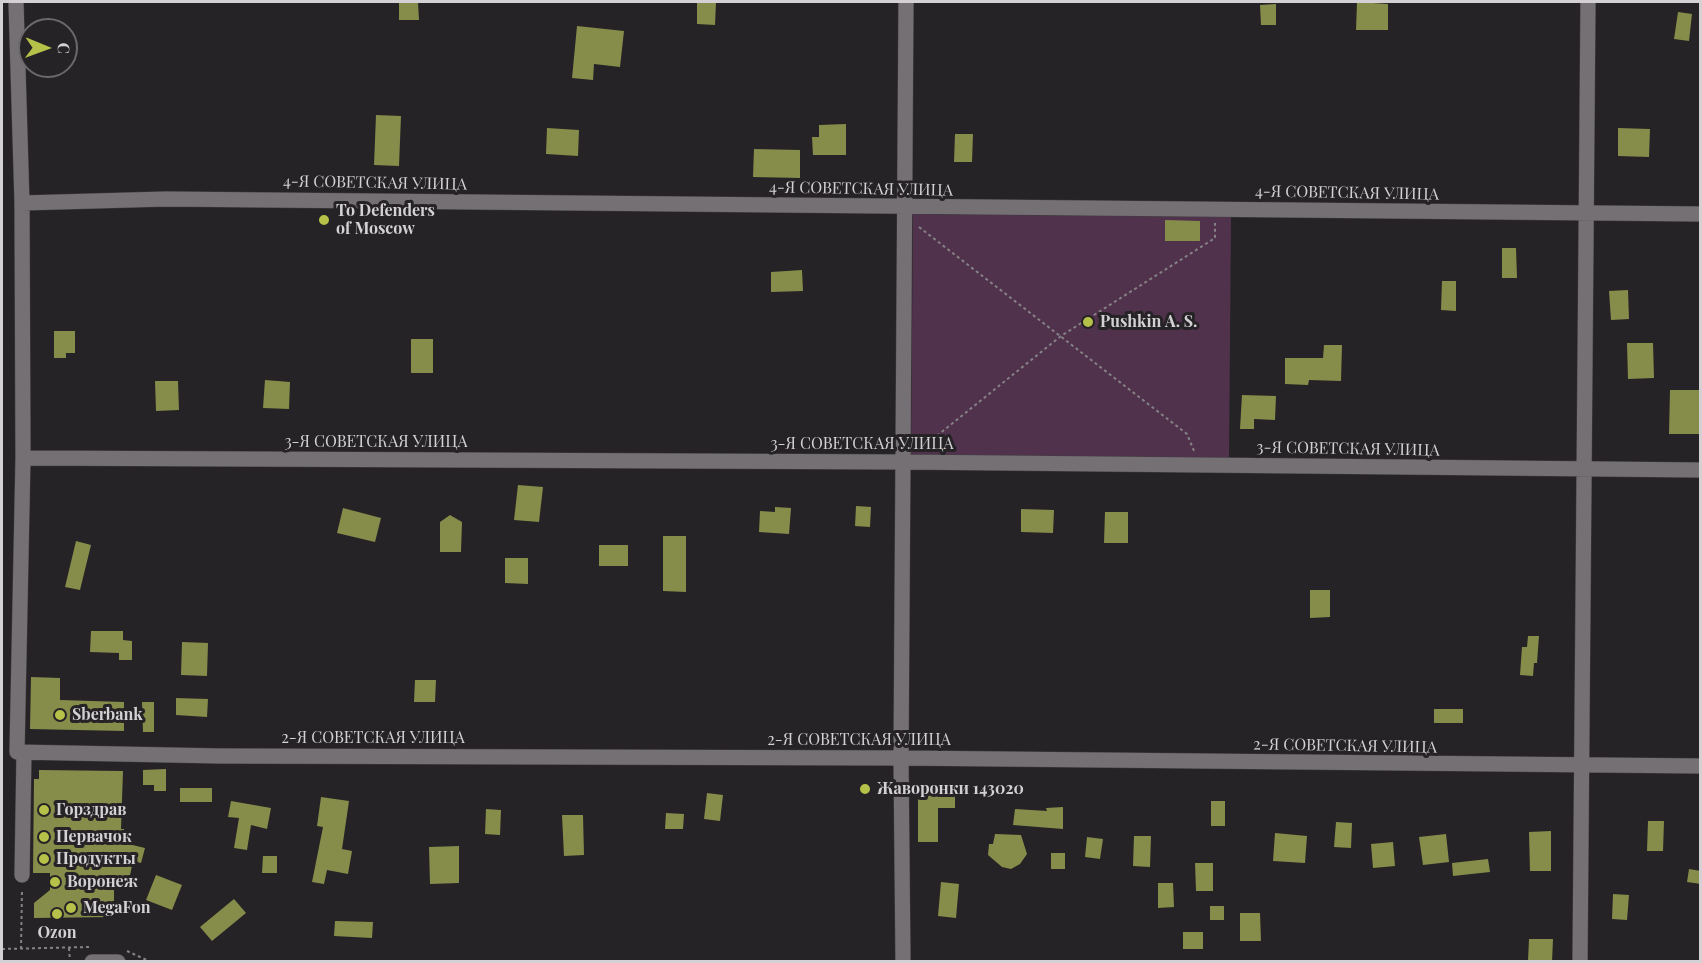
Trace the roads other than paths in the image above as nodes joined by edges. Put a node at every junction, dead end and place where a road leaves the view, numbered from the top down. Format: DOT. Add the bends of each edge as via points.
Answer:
graph roads {
  1 [pos="16,2"];
  2 [pos="906,2"];
  3 [pos="1588,2"];
  4 [pos="22,203"];
  5 [pos="912,207"];
  6 [pos="1587,214"];
  7 [pos="1701,214"];
  8 [pos="23,458"];
  9 [pos="904,462"];
  10 [pos="1586,469"];
  11 [pos="1701,470"];
  12 [pos="20,752"];
  13 [pos="901,758"];
  14 [pos="1701,766"];
  15 [pos="1580,767"];
  16 [pos="22,875"];
  17 [pos="91,954"];
  18 [pos="119,955"];
  19 [pos="903,962"];
  20 [pos="1580,962"];
  1 -- 4 [label="street"];
  2 -- 5 [label="street"];
  3 -- 6 [label="street"];
  4 -- 5 [label="street, 4-Я СОВЕТСКАЯ УЛИЦА" via="166,199"];
  4 -- 8 [label="street"];
  5 -- 6 [label="street, 4-Я СОВЕТСКАЯ УЛИЦА"];
  5 -- 9 [label="street"];
  6 -- 7 [label="street, 4-Я СОВЕТСКАЯ УЛИЦА"];
  6 -- 10 [label="street"];
  8 -- 9 [label="street, 3-Я СОВЕТСКАЯ УЛИЦА"];
  8 -- 12 [label="street"];
  9 -- 10 [label="street, 3-Я СОВЕТСКАЯ УЛИЦА"];
  9 -- 13 [label="street"];
  10 -- 11 [label="street, 3-Я СОВЕТСКАЯ УЛИЦА"];
  10 -- 15 [label="street"];
  12 -- 13 [label="street, 2-Я СОВЕТСКАЯ УЛИЦА"];
  12 -- 16 [label="street"];
  13 -- 15 [label="street, 2-Я СОВЕТСКАЯ УЛИЦА"];
  13 -- 19 [label="street"];
  14 -- 15 [label="street, 2-Я СОВЕТСКАЯ УЛИЦА"];
  15 -- 20 [label="street"];
  17 -- 18 [label="street"];
}
